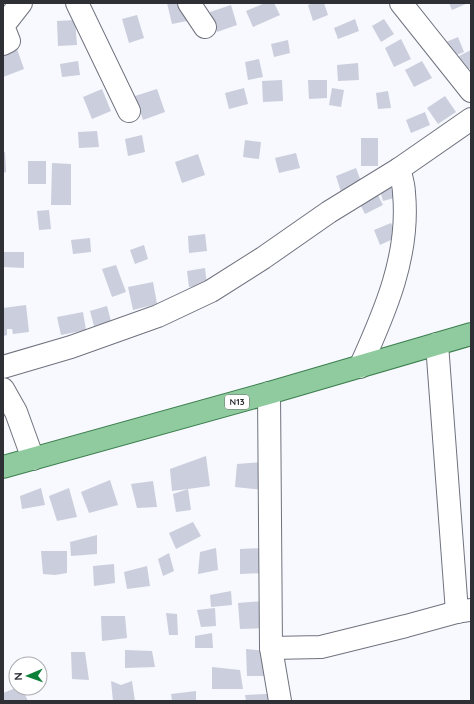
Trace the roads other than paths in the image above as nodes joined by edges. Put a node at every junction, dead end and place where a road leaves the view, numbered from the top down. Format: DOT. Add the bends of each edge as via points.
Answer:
graph roads {
  1 [pos="21,3"];
  2 [pos="77,3"];
  3 [pos="190,3"];
  4 [pos="401,3"];
  5 [pos="205,27"];
  6 [pos="3,44"];
  7 [pos="471,91"];
  8 [pos="129,112"];
  9 [pos="471,119"];
  10 [pos="399,169"];
  11 [pos="471,334"];
  12 [pos="437,344"];
  13 [pos="3,367"];
  14 [pos="360,367"];
  15 [pos="3,389"];
  16 [pos="269,393"];
  17 [pos="33,459"];
  18 [pos="3,467"];
  19 [pos="464,611"];
  20 [pos="271,648"];
  21 [pos="280,701"];
  1 -- 6 [label="street" via="3,26 9,41"];
  2 -- 8 [label="street"];
  3 -- 5 [label="street"];
  4 -- 7 [label="street"];
  9 -- 10 [label="street"];
  10 -- 13 [label="street" via="211,291 158,316 71,347"];
  10 -- 14 [label="street" via="404,192 404,236 396,276 382,318"];
  11 -- 12 [label="main road, N13"];
  12 -- 14 [label="main road, N13"];
  12 -- 19 [label="street"];
  14 -- 16 [label="main road, N13"];
  15 -- 17 [label="street" via="16,412"];
  16 -- 17 [label="main road, N13"];
  16 -- 20 [label="street"];
  17 -- 18 [label="main road, N13"];
  19 -- 20 [label="street" via="321,647"];
  20 -- 21 [label="street"];
}
